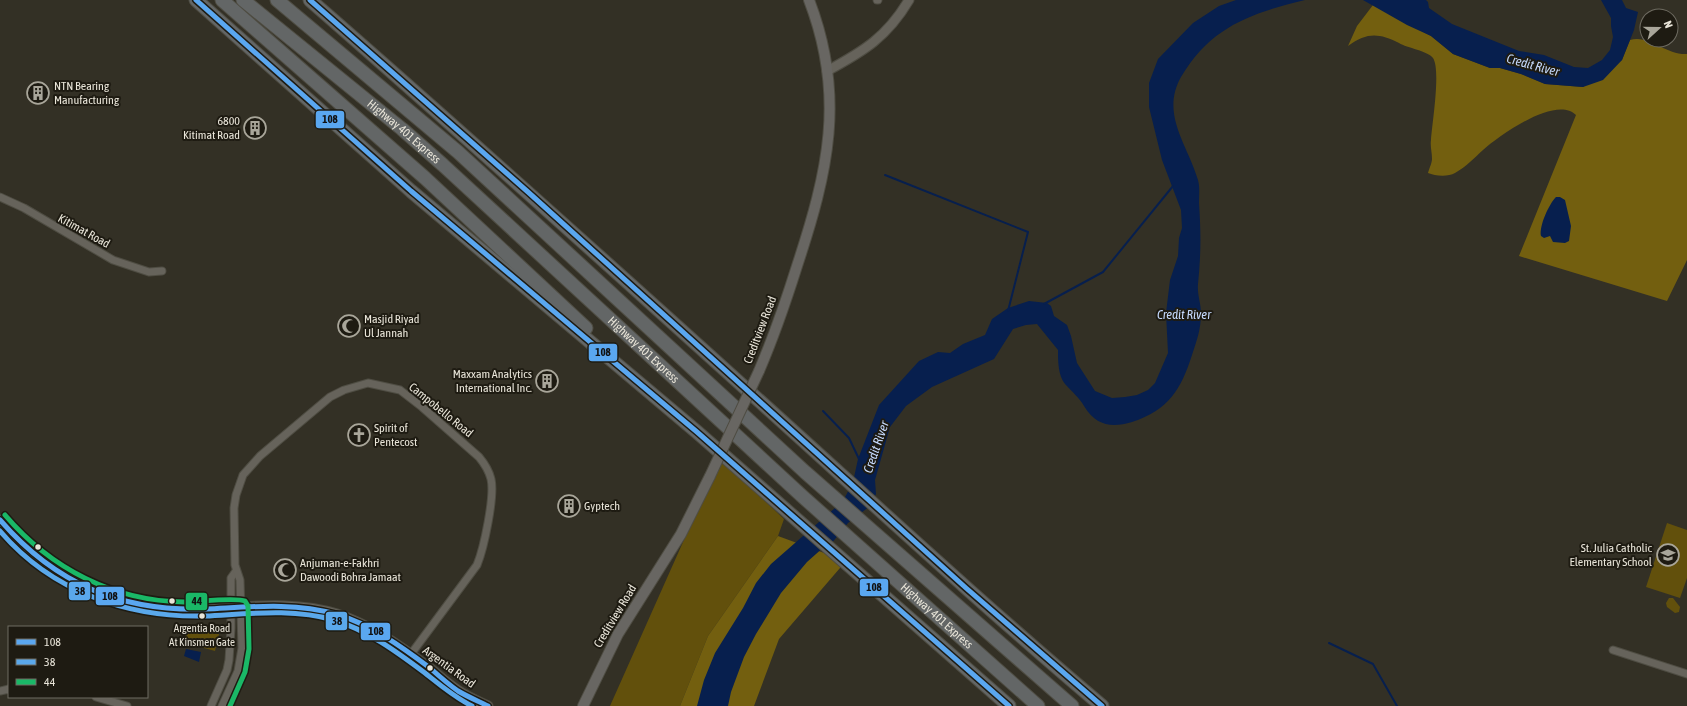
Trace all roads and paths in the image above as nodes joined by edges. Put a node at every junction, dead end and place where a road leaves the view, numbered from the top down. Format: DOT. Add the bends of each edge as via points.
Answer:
graph roads {
  1 [pos="193,0"];
  2 [pos="196,0"];
  3 [pos="222,0"];
  4 [pos="243,0"];
  5 [pos="277,0"];
  6 [pos="310,0"];
  7 [pos="809,0"];
  8 [pos="909,0"];
  9 [pos="237,35"];
  10 [pos="827,71"];
  11 [pos="0,197"];
  12 [pos="162,271"];
  13 [pos="697,432"];
  14 [pos="0,520"];
  15 [pos="236,571"];
  16 [pos="241,607"];
  17 [pos="230,608"];
  18 [pos="1613,650"];
  19 [pos="411,654"];
  20 [pos="1687,674"];
  21 [pos="99,698"];
  22 [pos="127,706"];
  23 [pos="211,706"];
  24 [pos="222,706"];
  25 [pos="488,706"];
  26 [pos="583,706"];
  27 [pos="1009,706"];
  28 [pos="1038,706"];
  29 [pos="1072,706"];
  30 [pos="1102,706"];
  1 -- 9 [label="highway"];
  2 -- 9 [label="highway"];
  3 -- 13 [label="highway" via="402,157"];
  4 -- 28 [label="highway, Highway 401 Express" via="443,165 802,496"];
  5 -- 29 [label="highway, Highway 401 Express" via="458,152 816,481"];
  6 -- 30 [label="highway" via="474,142 827,462"];
  7 -- 10 [label="main road, Creditview Road"];
  8 -- 10 [label="street" via="884,35"];
  9 -- 13 [label="highway" via="411,191"];
  10 -- 26 [label="main road, Creditview Road, bridge" via="830,118 824,172 808,233 782,313 759,370 681,534 618,634"];
  11 -- 12 [label="street, Kitimat Road" via="24,208 49,225 113,260 149,272"];
  13 -- 27 [label="highway"];
  14 -- 17 [label="street, Argentia Road" via="30,551 54,569 89,589 120,600 152,607"];
  15 -- 16 [label="street, Campobello Road" via="240,580"];
  15 -- 17 [label="street, Campobello Road" via="231,578"];
  15 -- 19 [label="street, Campobello Road" via="236,495 243,475 260,456 330,397 344,390 368,383 400,390 479,457 485,464 492,487 483,552 477,565"];
  16 -- 17 [label="street, Argentia Road"];
  16 -- 19 [label="street, Argentia Road" via="302,607 335,614 360,622"];
  16 -- 24 [label="street, Campobello Road" via="242,648 238,671"];
  17 -- 23 [label="street, Campobello Road" via="229,660"];
  18 -- 20 [label="street"];
  19 -- 25 [label="street, Argentia Road" via="463,694"];
  21 -- 22 [label="street"];
}
